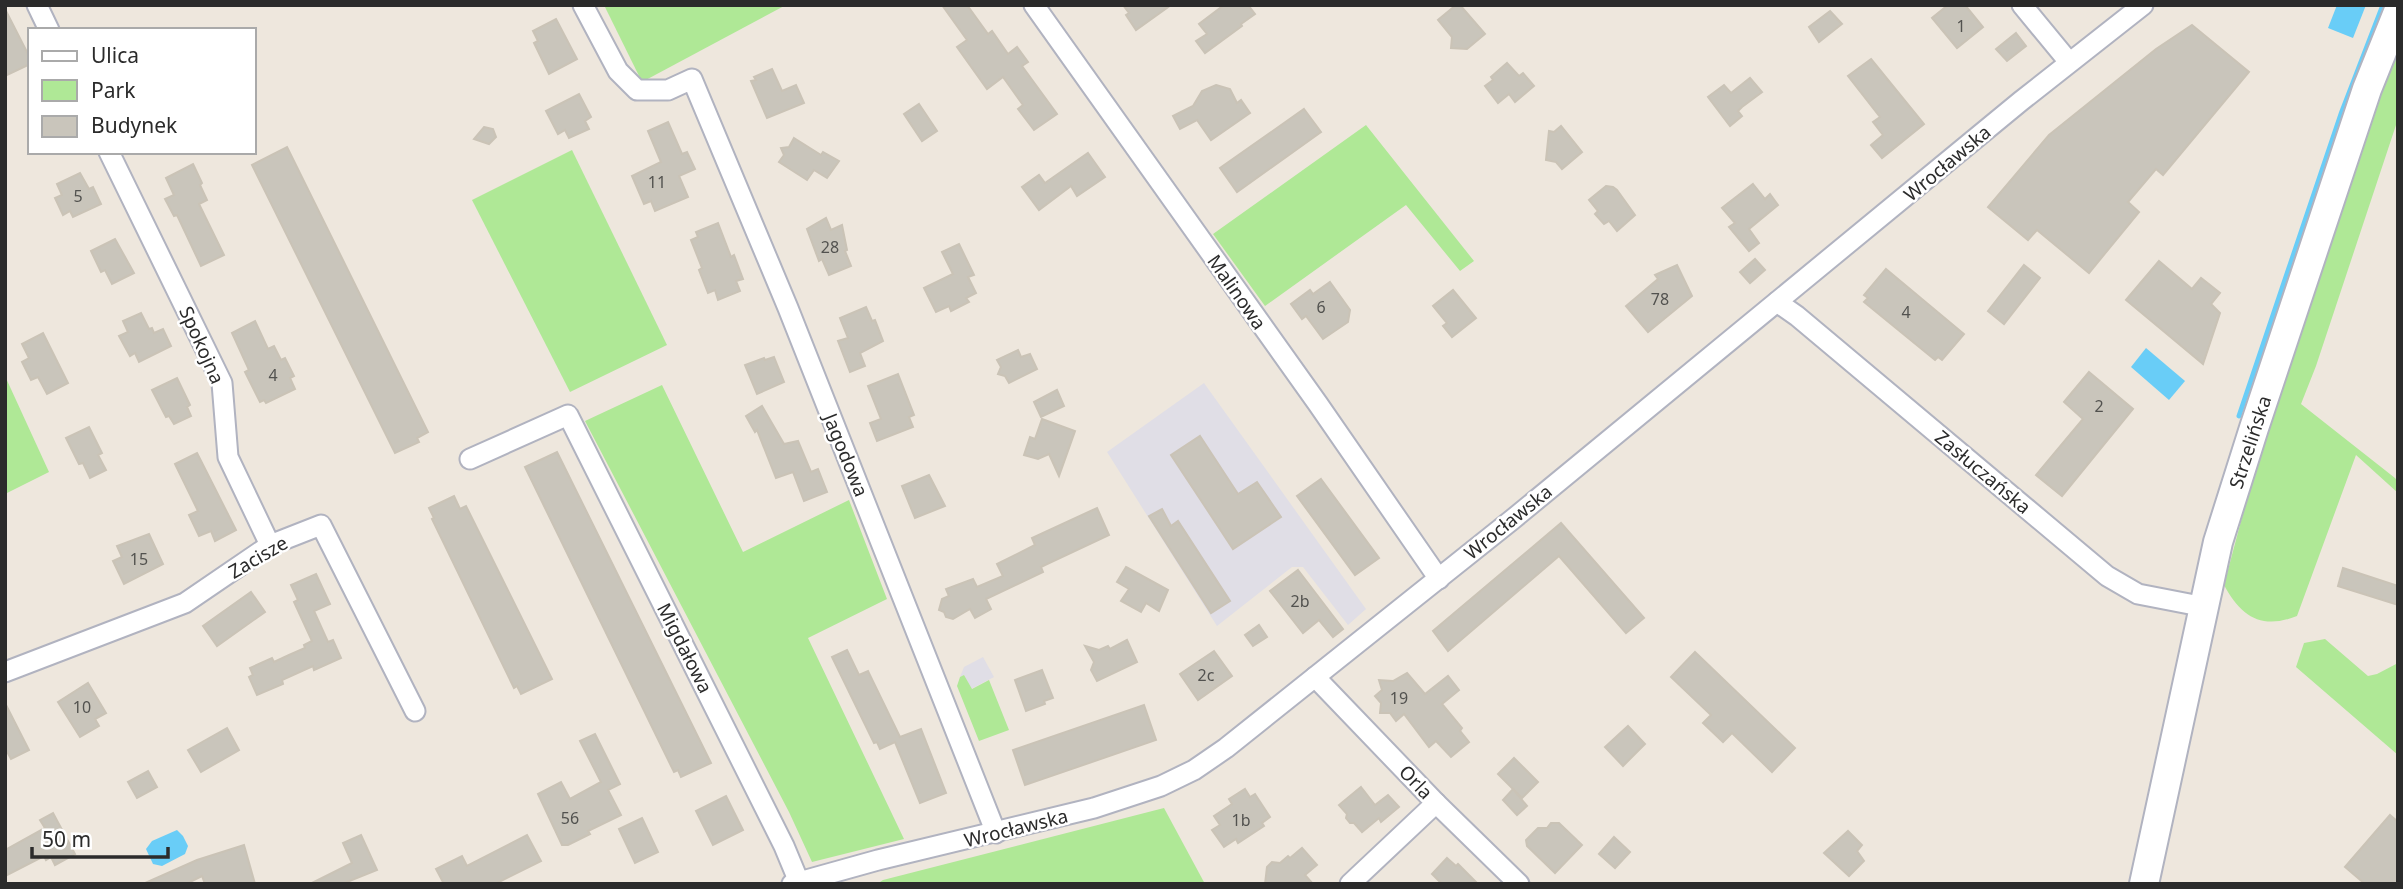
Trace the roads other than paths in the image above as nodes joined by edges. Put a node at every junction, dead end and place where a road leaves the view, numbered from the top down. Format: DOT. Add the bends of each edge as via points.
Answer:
graph roads {
  1 [pos="37,5"];
  2 [pos="583,5"];
  3 [pos="1034,5"];
  4 [pos="2022,5"];
  5 [pos="2143,5"];
  6 [pos="2398,12"];
  7 [pos="48,28"];
  8 [pos="2069,62"];
  9 [pos="110,154"];
  10 [pos="1777,302"];
  11 [pos="470,459"];
  12 [pos="270,545"];
  13 [pos="1439,579"];
  14 [pos="2205,607"];
  15 [pos="5,672"];
  16 [pos="1315,677"];
  17 [pos="415,711"];
  18 [pos="1437,803"];
  19 [pos="996,833"];
  20 [pos="796,883"];
  21 [pos="1350,884"];
  22 [pos="1519,884"];
  23 [pos="2144,884"];
  1 -- 7 [label="street"];
  2 -- 19 [label="street, Jagodowa" via="618,71 637,90 668,90 692,79"];
  3 -- 13 [label="street, Malinowa"];
  4 -- 8 [label="street"];
  5 -- 8 [label="street, Wrocławska"];
  6 -- 14 [label="main road, Strzelińska" via="2367,89 2254,428 2218,542"];
  8 -- 10 [label="street, Wrocławska"];
  9 -- 12 [label="street, Spokojna" via="222,383 228,457"];
  10 -- 13 [label="street, Wrocławska"];
  10 -- 14 [label="street, Zasłuczańska" via="2107,576 2138,594"];
  11 -- 20 [label="street, Migdałowa" via="568,415 784,846"];
  12 -- 15 [label="street, Zacisze" via="185,603"];
  12 -- 17 [label="street, Zacisze" via="321,525"];
  13 -- 16 [label="street, Wrocławska"];
  14 -- 23 [label="main road, Strzelińska"];
  16 -- 18 [label="street, Orla"];
  16 -- 19 [label="street, Wrocławska" via="1226,748 1161,786"];
  18 -- 21 [label="street"];
  18 -- 22 [label="street, Orla"];
  19 -- 20 [label="street, Wrocławska"];
}
